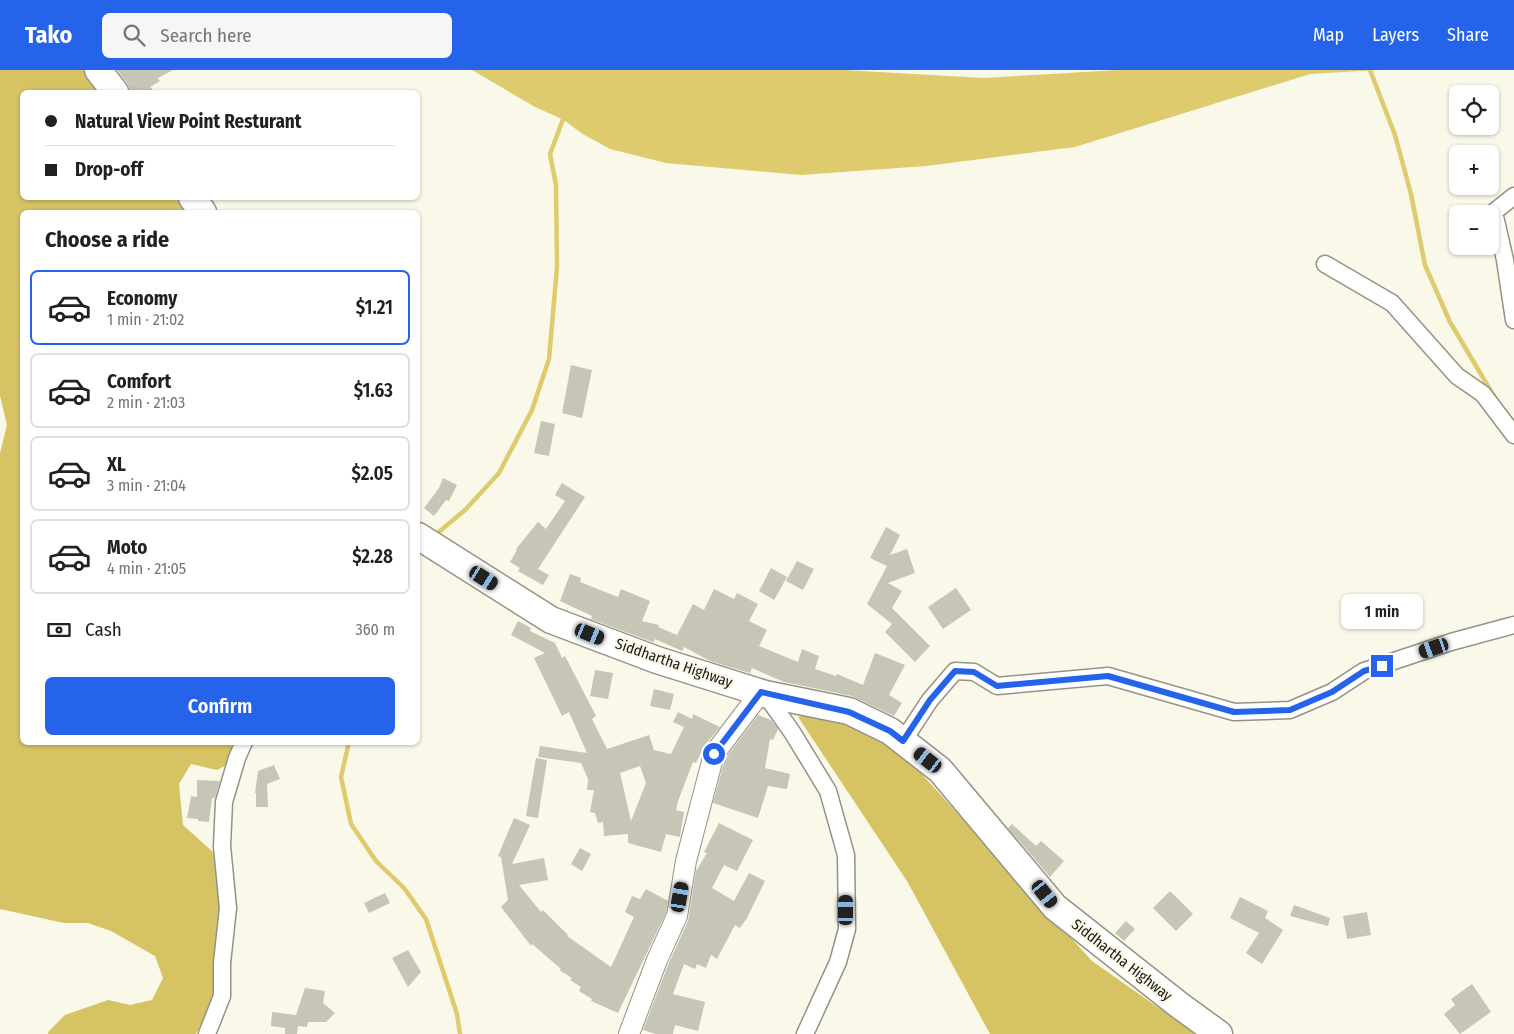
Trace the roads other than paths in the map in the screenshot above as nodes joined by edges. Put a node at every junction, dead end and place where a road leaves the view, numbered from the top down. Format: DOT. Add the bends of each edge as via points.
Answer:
graph roads {
  1 [pos="98,70"];
  2 [pos="113,90"];
  3 [pos="1514,196"];
  4 [pos="194,200"];
  5 [pos="201,210"];
  6 [pos="1325,264"];
  7 [pos="1514,320"];
  8 [pos="1514,435"];
  9 [pos="420,537"];
  10 [pos="1514,624"];
  11 [pos="763,693"];
  12 [pos="903,741"];
  13 [pos="243,745"];
  14 [pos="207,1034"];
  15 [pos="629,1034"];
  16 [pos="805,1034"];
  17 [pos="1219,1034"];
  1 -- 2 [label="highway"];
  3 -- 7 [label="street" via="1494,212"];
  4 -- 5 [label="highway"];
  6 -- 8 [label="street" via="1392,302 1457,376 1483,394"];
  9 -- 11 [label="highway, Siddhartha Highway" via="551,620 657,660"];
  10 -- 12 [label="street" via="1364,671 1332,692 1290,710 1234,712 1108,676 997,686 974,672 955,671 930,700"];
  11 -- 12 [label="highway, Siddhartha Highway" via="849,712 890,731"];
  11 -- 15 [label="street" via="714,754 686,861 677,916"];
  11 -- 16 [label="street" via="792,732 828,791 846,855 846,929 838,962"];
  12 -- 17 [label="highway, Siddhartha Highway" via="940,770 1055,907"];
  13 -- 14 [label="street" via="224,802 222,846 228,908 222,996"];
}
